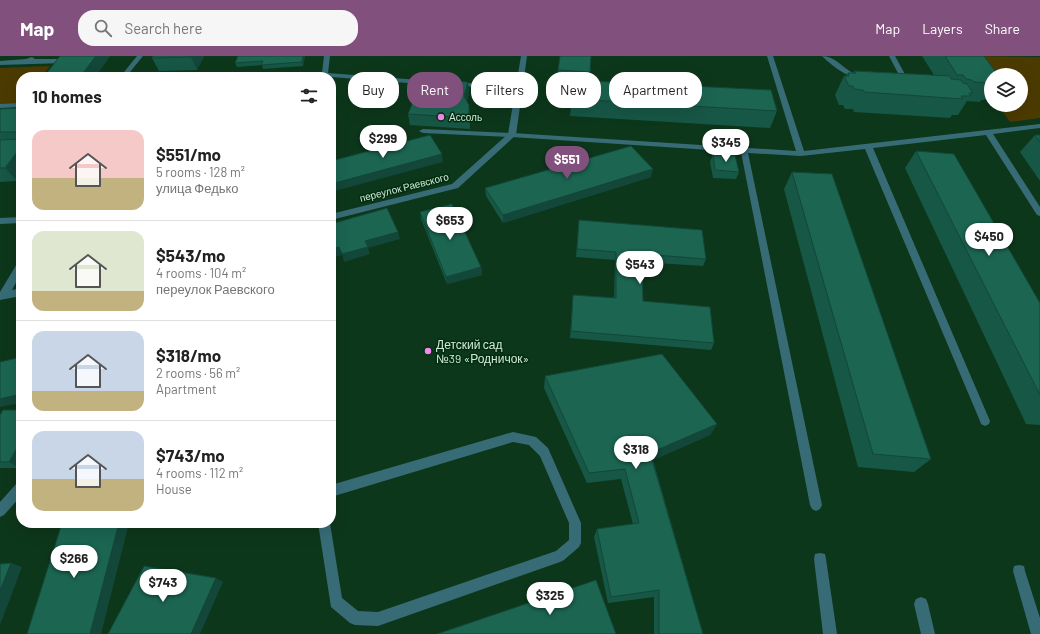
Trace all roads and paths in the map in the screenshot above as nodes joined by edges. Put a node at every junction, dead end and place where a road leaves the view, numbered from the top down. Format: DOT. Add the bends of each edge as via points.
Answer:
graph roads {
  1 [pos="38,56"];
  2 [pos="140,56"];
  3 [pos="327,56"];
  4 [pos="524,56"];
  5 [pos="770,56"];
  6 [pos="825,56"];
  7 [pos="892,56"];
  8 [pos="27,61"];
  9 [pos="65,61"];
  10 [pos="0,63"];
  11 [pos="127,72"];
  12 [pos="325,72"];
  13 [pos="522,72"];
  14 [pos="336,76"];
  15 [pos="866,76"];
  16 [pos="888,77"];
  17 [pos="407,81"];
  18 [pos="16,105"];
  19 [pos="0,106"];
  20 [pos="516,108"];
  21 [pos="1040,126"];
  22 [pos="423,131"];
  23 [pos="988,132"];
  24 [pos="512,135"];
  25 [pos="868,146"];
  26 [pos="744,150"];
  27 [pos="801,154"];
  28 [pos="1040,213"];
  29 [pos="336,216"];
  30 [pos="16,220"];
  31 [pos="0,221"];
  32 [pos="16,272"];
  33 [pos="16,293"];
  34 [pos="1,297"];
  35 [pos="985,421"];
  36 [pos="336,490"];
  37 [pos="16,493"];
  38 [pos="816,505"];
  39 [pos="0,511"];
  40 [pos="325,528"];
  41 [pos="820,559"];
  42 [pos="1019,571"];
  43 [pos="921,604"];
  44 [pos="830,634"];
  45 [pos="928,634"];
  46 [pos="1038,634"];
  1 -- 8 [label="street"];
  2 -- 11 [label="street"];
  3 -- 12 [label="street"];
  4 -- 13 [label="street"];
  5 -- 27 [label="street"];
  6 -- 15 [label="street" via="851,75"];
  7 -- 16 [label="street" via="904,78"];
  8 -- 9 [label="street"];
  8 -- 10 [label="street"];
  14 -- 17 [label="street"];
  18 -- 19 [label="street"];
  20 -- 24 [label="street"];
  21 -- 23 [label="street"];
  22 -- 24 [label="street"];
  23 -- 25 [label="street"];
  23 -- 28 [label="street"];
  24 -- 26 [label="street"];
  24 -- 29 [label="street, переулок Раевского" via="455,186"];
  25 -- 27 [label="street"];
  25 -- 35 [label="street"];
  26 -- 27 [label="street"];
  26 -- 38 [label="street"];
  30 -- 31 [label="street"];
  32 -- 34 [label="street"];
  33 -- 34 [label="street"];
  36 -- 40 [label="street" via="513,437 532,441 544,452 575,523 575,543 560,556 386,617 355,618 336,602"];
  37 -- 39 [label="street"];
  41 -- 44 [label="street"];
  42 -- 46 [label="street"];
  43 -- 45 [label="street"];
}
